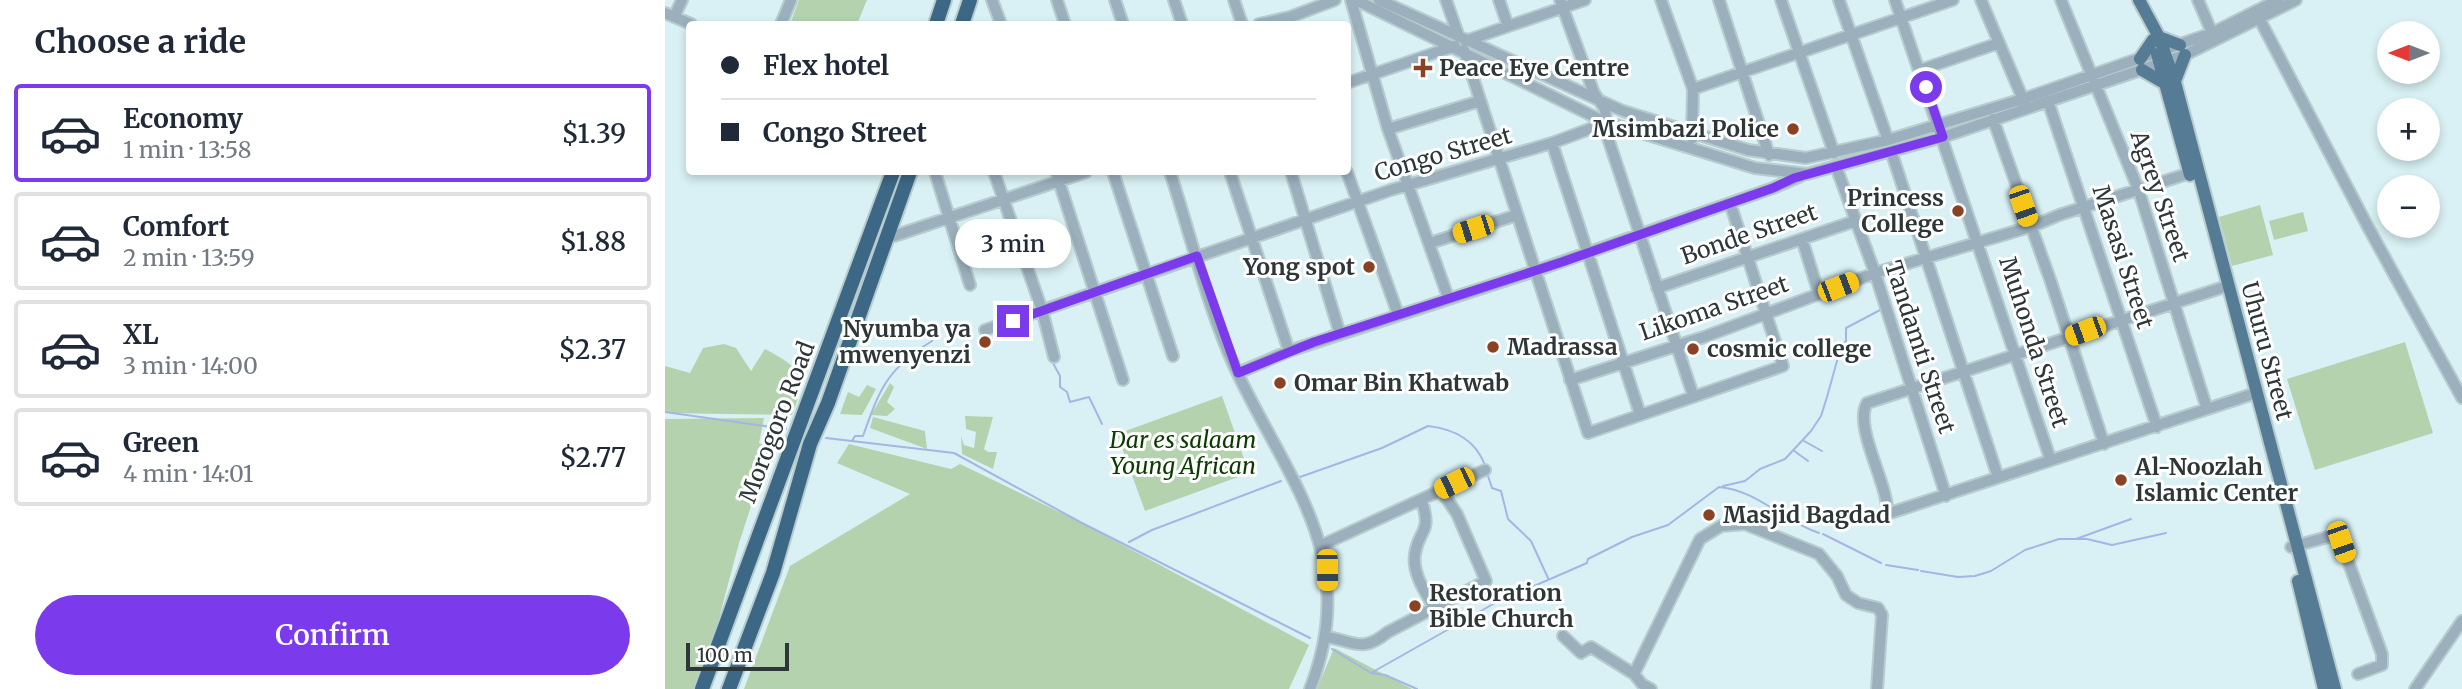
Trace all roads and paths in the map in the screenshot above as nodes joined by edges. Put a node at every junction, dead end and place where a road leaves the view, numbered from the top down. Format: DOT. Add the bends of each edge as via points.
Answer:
graph roads {
  1 [pos="682,0"];
  2 [pos="791,0"];
  3 [pos="939,0"];
  4 [pos="970,0"];
  5 [pos="992,0"];
  6 [pos="1057,0"];
  7 [pos="1115,0"];
  8 [pos="1174,0"];
  9 [pos="1234,0"];
  10 [pos="1335,0"];
  11 [pos="1351,0"];
  12 [pos="1379,0"];
  13 [pos="1447,0"];
  14 [pos="1499,0"];
  15 [pos="1585,0"];
  16 [pos="1661,0"];
  17 [pos="1719,0"];
  18 [pos="1781,0"];
  19 [pos="1839,0"];
  20 [pos="1895,0"];
  21 [pos="1953,0"];
  22 [pos="1981,0"];
  23 [pos="2061,0"];
  24 [pos="2139,0"];
  25 [pos="2198,0"];
  26 [pos="2252,0"];
  27 [pos="2278,0"];
  28 [pos="2296,0"];
  29 [pos="1362,1"];
  30 [pos="1561,4"];
  31 [pos="671,13"];
  32 [pos="2259,16"];
  33 [pos="1901,18"];
  34 [pos="782,21"];
  35 [pos="936,21"];
  36 [pos="963,21"];
  37 [pos="1000,21"];
  38 [pos="1064,21"];
  39 [pos="1122,21"];
  40 [pos="1181,21"];
  41 [pos="1241,21"];
  42 [pos="1292,21"];
  43 [pos="1508,26"];
  44 [pos="2212,33"];
  45 [pos="1851,35"];
  46 [pos="2154,35"];
  47 [pos="1999,43"];
  48 [pos="1461,44"];
  49 [pos="2182,50"];
  50 [pos="1800,52"];
  51 [pos="2162,57"];
  52 [pos="2141,64"];
  53 [pos="1920,69"];
  54 [pos="1744,72"];
  55 [pos="1373,73"];
  56 [pos="2095,79"];
  57 [pos="1351,81"];
  58 [pos="2170,83"];
  59 [pos="1693,89"];
  60 [pos="1481,101"];
  61 [pos="2048,101"];
  62 [pos="1601,103"];
  63 [pos="2025,104"];
  64 [pos="1993,119"];
  65 [pos="1604,121"];
  66 [pos="1388,129"];
  67 [pos="1941,131"];
  68 [pos="1693,133"];
  69 [pos="1888,140"];
  70 [pos="1552,144"];
  71 [pos="1690,149"];
  72 [pos="1834,153"];
  73 [pos="1892,154"];
  74 [pos="1769,155"];
  75 [pos="1500,159"];
  76 [pos="1838,172"];
  77 [pos="2190,173"];
  78 [pos="1807,174"];
  79 [pos="892,175"];
  80 [pos="909,175"];
  81 [pos="936,175"];
  82 [pos="995,175"];
  83 [pos="1115,175"];
  84 [pos="1171,175"];
  85 [pos="1231,175"];
  86 [pos="1292,175"];
  87 [pos="1348,175"];
  88 [pos="1058,176"];
  89 [pos="1409,184"];
  90 [pos="2139,191"];
  91 [pos="1003,198"];
  92 [pos="1358,201"];
  93 [pos="1730,203"];
  94 [pos="2084,208"];
  95 [pos="1517,215"];
  96 [pos="949,218"];
  97 [pos="1308,218"];
  98 [pos="1855,221"];
  99 [pos="2030,227"];
  100 [pos="1640,235"];
  101 [pos="894,236"];
  102 [pos="1252,236"];
  103 [pos="1802,239"];
  104 [pos="1430,243"];
  105 [pos="1979,243"];
  106 [pos="1588,253"];
  107 [pos="1197,256"];
  108 [pos="1749,257"];
  109 [pos="1927,257"];
  110 [pos="1535,271"];
  111 [pos="1147,273"];
  112 [pos="1875,273"];
  113 [pos="970,285"];
  114 [pos="1657,288"];
  115 [pos="2221,288"];
  116 [pos="1093,290"];
  117 [pos="1819,294"];
  118 [pos="1448,297"];
  119 [pos="2173,304"];
  120 [pos="1042,310"];
  121 [pos="1767,312"];
  122 [pos="1398,314"];
  123 [pos="2121,318"];
  124 [pos="985,330"];
  125 [pos="1340,334"];
  126 [pos="2068,338"];
  127 [pos="1675,345"];
  128 [pos="1289,351"];
  129 [pos="2016,354"];
  130 [pos="1054,356"];
  131 [pos="1173,356"];
  132 [pos="1623,361"];
  133 [pos="1965,370"];
  134 [pos="1238,373"];
  135 [pos="1123,380"];
  136 [pos="1570,380"];
  137 [pos="1911,387"];
  138 [pos="1693,395"];
  139 [pos="2250,395"];
  140 [pos="2462,398"];
  141 [pos="2207,409"];
  142 [pos="1640,414"];
  143 [pos="2157,427"];
  144 [pos="803,442"];
  145 [pos="2104,444"];
  146 [pos="2050,458"];
  147 [pos="1485,470"];
  148 [pos="1998,477"];
  149 [pos="1441,490"];
  150 [pos="1946,496"];
  151 [pos="1422,501"];
  152 [pos="1322,545"];
  153 [pos="2294,546"];
  154 [pos="1434,607"];
  155 [pos="2462,621"];
  156 [pos="1563,636"];
  157 [pos="1327,637"];
  158 [pos="1634,674"];
  159 [pos="2358,674"];
  160 [pos="2416,688"];
  161 [pos="702,689"];
  162 [pos="729,689"];
  163 [pos="1310,689"];
  164 [pos="1651,689"];
  165 [pos="1877,689"];
  166 [pos="2324,689"];
  167 [pos="2335,689"];
  1 -- 31 [label="street"];
  2 -- 34 [label="street"];
  3 -- 35 [label="highway"];
  4 -- 36 [label="highway"];
  5 -- 37 [label="street"];
  6 -- 38 [label="street"];
  7 -- 39 [label="street"];
  8 -- 40 [label="street"];
  9 -- 41 [label="street"];
  10 -- 42 [label="street"];
  11 -- 55 [label="street"];
  12 -- 48 [label="street"];
  13 -- 48 [label="street"];
  14 -- 43 [label="street"];
  15 -- 30 [label="street"];
  16 -- 59 [label="street"];
  17 -- 54 [label="street"];
  18 -- 50 [label="street"];
  19 -- 45 [label="street"];
  20 -- 33 [label="street, Muhonda Street"];
  21 -- 33 [label="street"];
  22 -- 47 [label="street"];
  23 -- 56 [label="street, Agrey Street"];
  24 -- 46 [label="main road, Uhuru Street"];
  25 -- 44 [label="street"];
  26 -- 32 [label="street"];
  27 -- 32 [label="street"];
  28 -- 32 [label="street"];
  29 -- 48 [label="street"];
  30 -- 43 [label="street"];
  30 -- 62 [label="street"];
  32 -- 44 [label="street"];
  32 -- 49 [label="street"];
  32 -- 140 [label="street"];
  33 -- 45 [label="street"];
  33 -- 53 [label="street, Muhonda Street"];
  43 -- 48 [label="street"];
  44 -- 49 [label="street"];
  45 -- 50 [label="street"];
  45 -- 69 [label="street"];
  46 -- 49 [label="main road"];
  46 -- 51 [label="main road, Uhuru Street"];
  46 -- 52 [label="main road"];
  47 -- 53 [label="street"];
  47 -- 63 [label="street"];
  48 -- 55 [label="street"];
  48 -- 60 [label="street"];
  48 -- 62 [label="street"];
  48 -- 65 [label="street"];
  49 -- 51 [label="street"];
  49 -- 58 [label="main road"];
  50 -- 54 [label="street"];
  50 -- 72 [label="street"];
  51 -- 52 [label="street"];
  51 -- 58 [label="main road, Uhuru Street"];
  52 -- 56 [label="street"];
  52 -- 58 [label="main road"];
  53 -- 67 [label="street, Muhonda Street"];
  54 -- 59 [label="street"];
  54 -- 74 [label="street"];
  55 -- 57 [label="street"];
  55 -- 66 [label="street"];
  56 -- 61 [label="street"];
  56 -- 63 [label="street"];
  56 -- 90 [label="street, Agrey Street"];
  58 -- 77 [label="main road, Uhuru Street"];
  58 -- 153 [label="main road, Uhuru Street"];
  59 -- 68 [label="street"];
  60 -- 66 [label="street"];
  60 -- 75 [label="street"];
  61 -- 63 [label="street"];
  61 -- 94 [label="street, Masasi Street"];
  62 -- 65 [label="street"];
  62 -- 68 [label="street"];
  63 -- 64 [label="street"];
  63 -- 67 [label="street"];
  64 -- 67 [label="street"];
  64 -- 99 [label="street"];
  65 -- 70 [label="street, Congo Street" via="1595,129"];
  65 -- 71 [label="street"];
  65 -- 100 [label="street"];
  66 -- 89 [label="street"];
  67 -- 69 [label="street"];
  67 -- 78 [label="street"];
  67 -- 105 [label="street, Muhonda Street"];
  68 -- 71 [label="street"];
  68 -- 74 [label="street"];
  69 -- 72 [label="street"];
  70 -- 75 [label="street, Congo Street"];
  70 -- 106 [label="street"];
  71 -- 78 [label="street" via="1755,168"];
  72 -- 74 [label="street" via="1807,158"];
  73 -- 109 [label="street"];
  75 -- 89 [label="street, Congo Street"];
  75 -- 95 [label="street"];
  76 -- 98 [label="street, Tandamti Street"];
  77 -- 90 [label="street, Likoma Street"];
  77 -- 115 [label="main road, Uhuru Street"];
  78 -- 93 [label="street"];
  79 -- 144 [label="highway, Morogoro Road" via="805,417"];
  80 -- 144 [label="highway, Morogoro Road" via="821,421"];
  81 -- 96 [label="street"];
  82 -- 91 [label="street"];
  83 -- 111 [label="street"];
  84 -- 107 [label="street"];
  85 -- 102 [label="street"];
  86 -- 97 [label="street"];
  87 -- 92 [label="street"];
  88 -- 91 [label="street"];
  88 -- 116 [label="street"];
  89 -- 92 [label="street, Congo Street"];
  89 -- 104 [label="street"];
  90 -- 94 [label="street, Likoma Street"];
  90 -- 119 [label="street, Agrey Street"];
  91 -- 96 [label="street"];
  91 -- 120 [label="street"];
  92 -- 97 [label="street, Congo Street"];
  92 -- 122 [label="street"];
  93 -- 100 [label="street"];
  93 -- 108 [label="street"];
  94 -- 99 [label="street, Likoma Street"];
  94 -- 123 [label="street, Masasi Street"];
  95 -- 104 [label="street"];
  95 -- 110 [label="street"];
  96 -- 101 [label="street"];
  96 -- 113 [label="street"];
  97 -- 102 [label="street, Congo Street"];
  97 -- 125 [label="street"];
  98 -- 103 [label="street, Bonde Street"];
  98 -- 112 [label="street, Tandamti Street"];
  99 -- 105 [label="street, Likoma Street"];
  99 -- 126 [label="street"];
  100 -- 106 [label="street"];
  100 -- 114 [label="street"];
  102 -- 107 [label="street, Congo Street"];
  102 -- 128 [label="street"];
  103 -- 108 [label="street, Bonde Street"];
  103 -- 117 [label="street"];
  104 -- 118 [label="street"];
  105 -- 109 [label="street, Likoma Street"];
  105 -- 129 [label="street, Muhonda Street"];
  106 -- 110 [label="street"];
  106 -- 132 [label="street"];
  107 -- 111 [label="street, Congo Street"];
  107 -- 134 [label="street"];
  108 -- 114 [label="street, Bonde Street"];
  108 -- 121 [label="street"];
  109 -- 112 [label="street, Likoma Street"];
  109 -- 133 [label="street"];
  110 -- 118 [label="street"];
  110 -- 136 [label="street"];
  111 -- 116 [label="street, Congo Street"];
  111 -- 131 [label="street"];
  112 -- 117 [label="street, Likoma Street"];
  112 -- 137 [label="street, Tandamti Street"];
  114 -- 127 [label="street"];
  115 -- 119 [label="street"];
  115 -- 139 [label="main road, Uhuru Street"];
  116 -- 120 [label="street, Congo Street"];
  116 -- 135 [label="street"];
  117 -- 121 [label="street, Likoma Street"];
  118 -- 122 [label="street"];
  119 -- 123 [label="street"];
  119 -- 141 [label="street, Agrey Street"];
  120 -- 124 [label="street, Congo Street"];
  120 -- 130 [label="street"];
  121 -- 127 [label="street, Likoma Street"];
  121 -- 138 [label="street" via="1783,366"];
  122 -- 125 [label="street"];
  123 -- 126 [label="street"];
  123 -- 143 [label="street, Masasi Street"];
  125 -- 128 [label="street"];
  126 -- 129 [label="street"];
  126 -- 145 [label="street"];
  127 -- 132 [label="street, Likoma Street"];
  127 -- 138 [label="street"];
  128 -- 134 [label="street"];
  129 -- 133 [label="street"];
  129 -- 146 [label="street, Muhonda Street"];
  132 -- 136 [label="street, Likoma Street"];
  132 -- 142 [label="street"];
  133 -- 137 [label="street"];
  133 -- 148 [label="street"];
  134 -- 152 [label="street" via="1301,493"];
  136 -- 142 [label="street" via="1588,433"];
  137 -- 150 [label="street, Tandamti Street"];
  137 -- 150 [label="street" via="1867,403 1864,410 1887,514"];
  138 -- 142 [label="street"];
  139 -- 141 [label="street"];
  139 -- 153 [label="main road, Uhuru Street"];
  141 -- 143 [label="street"];
  143 -- 145 [label="street"];
  144 -- 161 [label="highway, Morogoro Road" via="753,544"];
  144 -- 162 [label="highway, Morogoro Road" via="773,573"];
  145 -- 146 [label="street"];
  146 -- 148 [label="street"];
  147 -- 149 [label="street"];
  148 -- 150 [label="street"];
  149 -- 151 [label="street"];
  149 -- 154 [label="street" via="1457,514 1486,581"];
  151 -- 152 [label="street"];
  151 -- 154 [label="street" via="1428,522 1415,562"];
  152 -- 157 [label="street" via="1327,570"];
  153 -- 159 [label="street" via="2335,535 2341,542 2382,654 2382,664"];
  153 -- 166 [label="main road, Uhuru Street"];
  153 -- 167 [label="main road, Uhuru Street"];
  154 -- 157 [label="street" via="1371,644 1355,645"];
  155 -- 160 [label="street"];
  156 -- 158 [label="street" via="1581,653 1591,647"];
  157 -- 163 [label="street"];
  158 -- 164 [label="street"];
  158 -- 165 [label="street" via="1700,539 1721,526 1745,524 1819,554 1846,595 1878,608 1882,615"];
}
